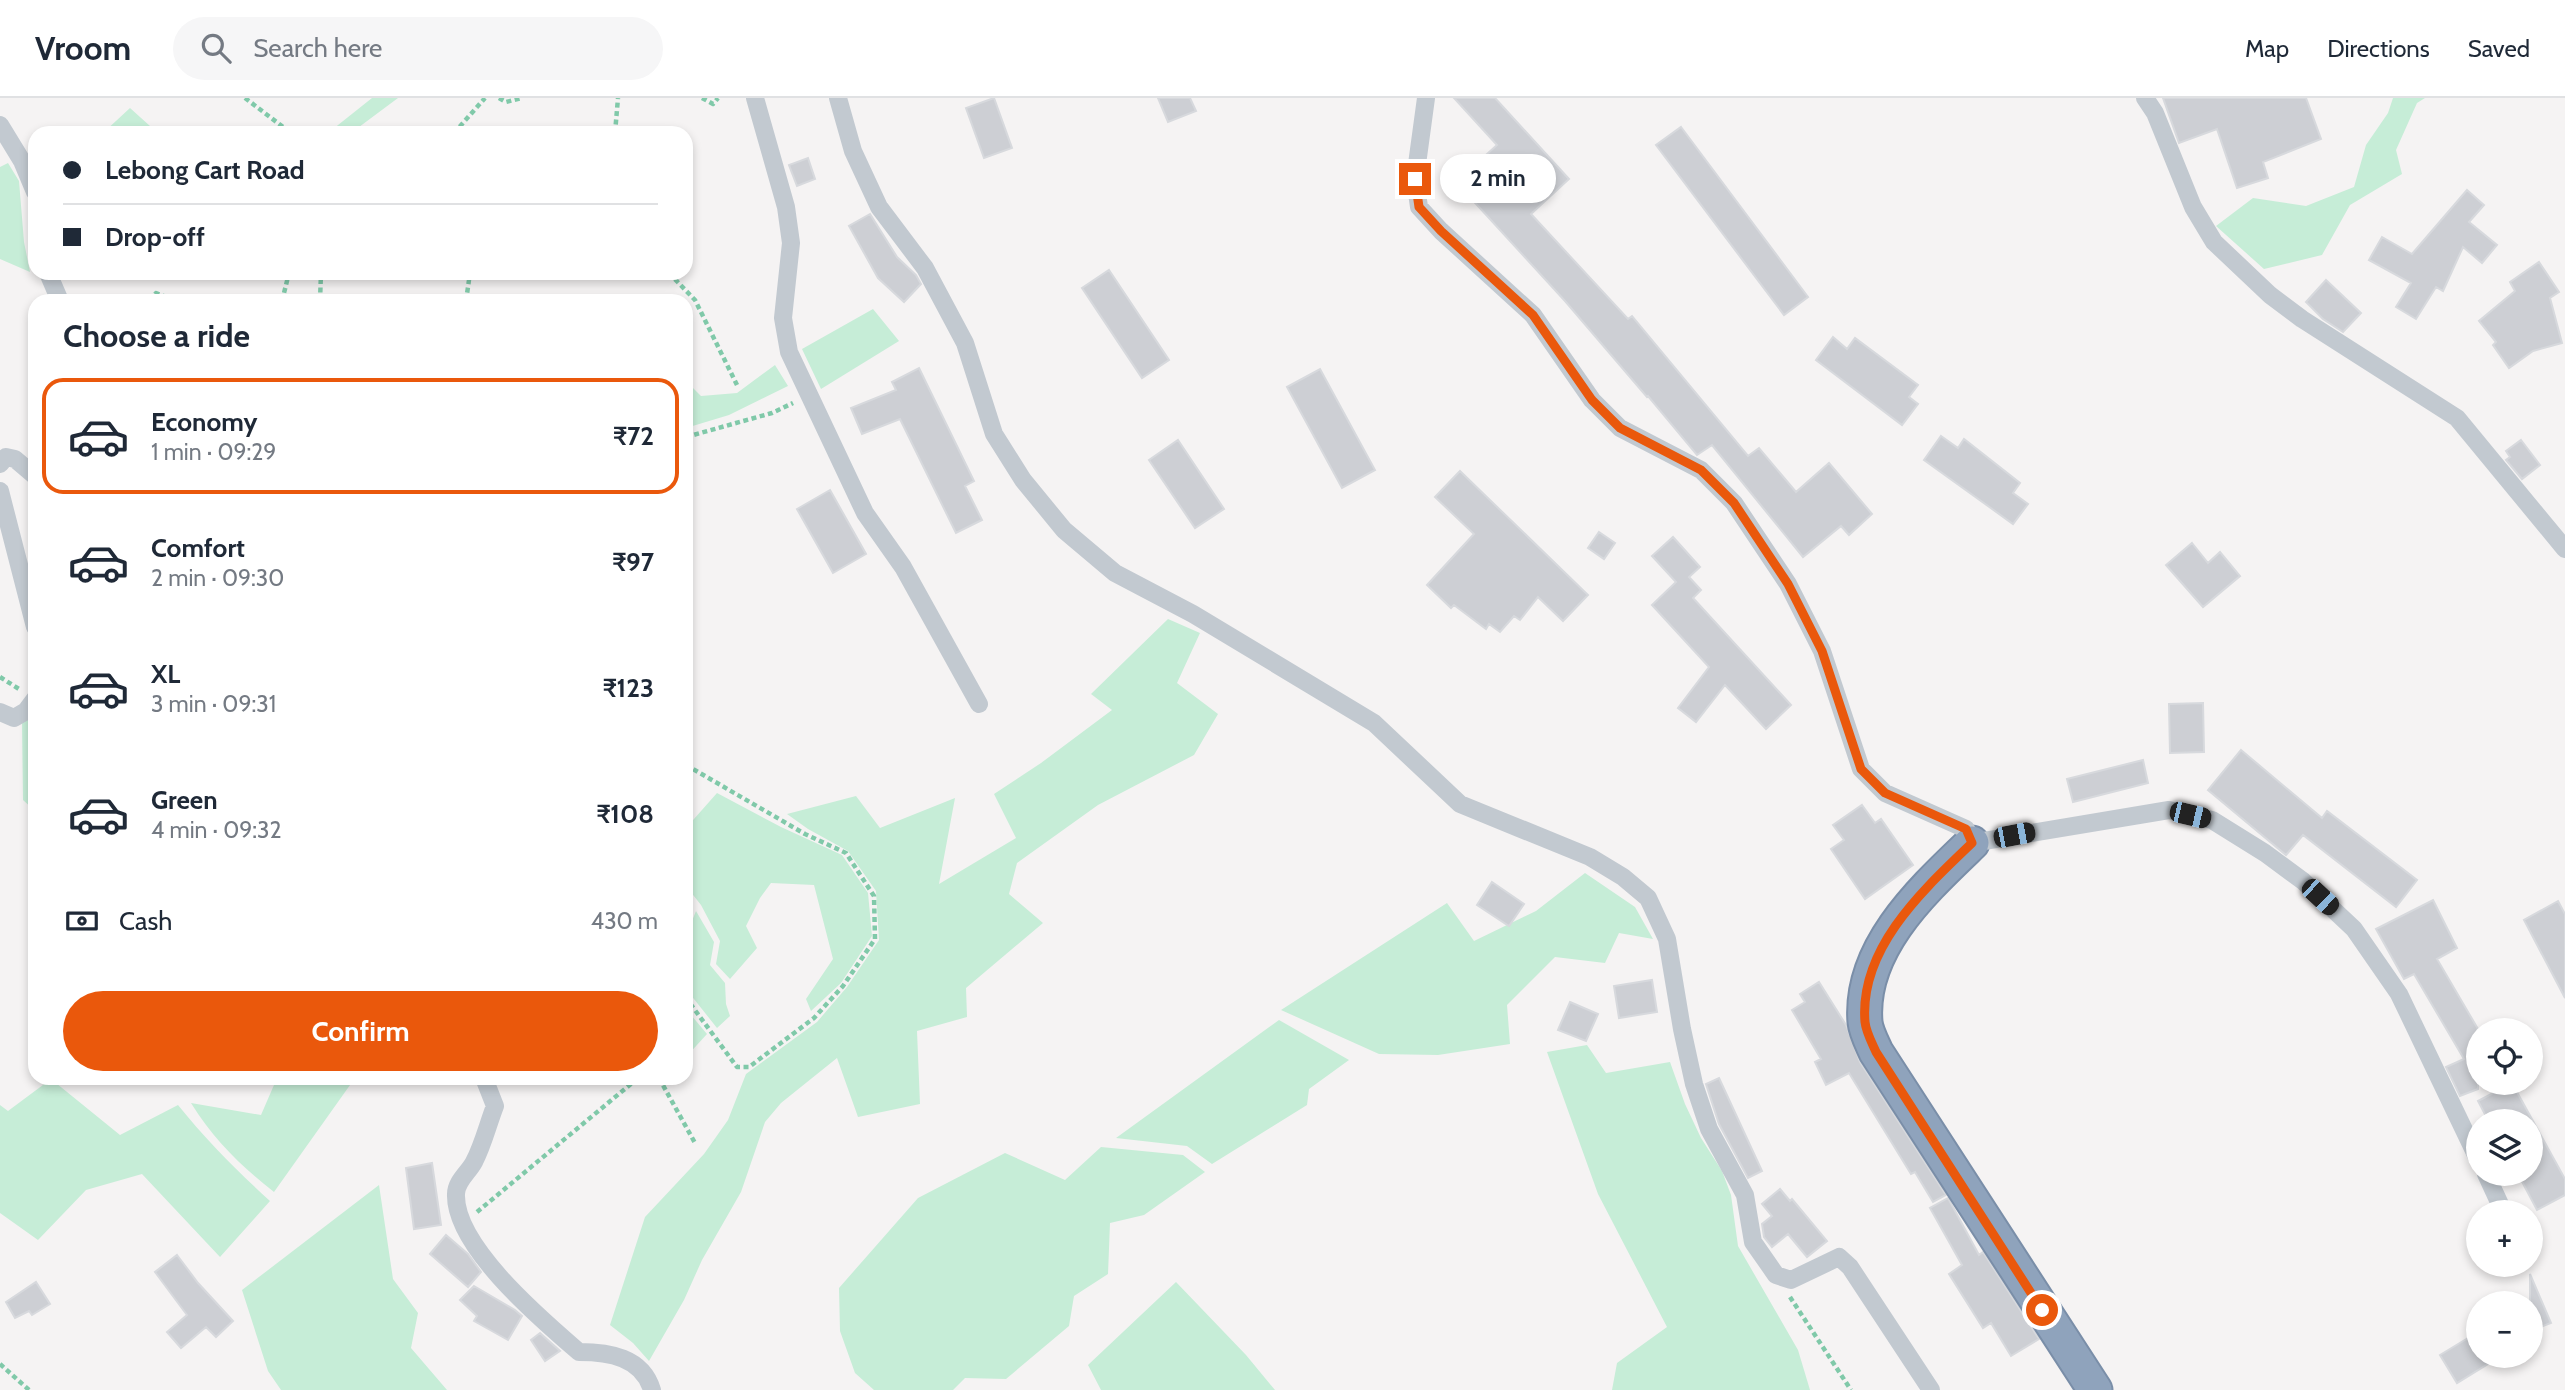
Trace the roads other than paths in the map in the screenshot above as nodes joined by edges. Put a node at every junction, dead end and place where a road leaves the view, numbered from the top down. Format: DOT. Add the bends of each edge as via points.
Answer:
graph roads {
  1 [pos="755,98"];
  2 [pos="838,98"];
  3 [pos="1426,98"];
  4 [pos="2145,98"];
  5 [pos="0,125"];
  6 [pos="28,175"];
  7 [pos="0,464"];
  8 [pos="28,470"];
  9 [pos="0,491"];
  10 [pos="2565,549"];
  11 [pos="28,600"];
  12 [pos="979,704"];
  13 [pos="28,708"];
  14 [pos="0,712"];
  15 [pos="1972,843"];
  16 [pos="487,1085"];
  17 [pos="2466,1133"];
  18 [pos="652,1390"];
  19 [pos="1931,1390"];
  20 [pos="2095,1390"];
  1 -- 12 [label="street" via="786,207 791,243 783,318 789,352 865,513 903,567"];
  2 -- 19 [label="street" via="853,151 879,207 925,268 965,343 994,434 1023,480 1064,530 1115,573 1193,614 1374,723 1460,804 1590,857 1648,898 1667,939 1694,1084 1709,1129 1745,1195 1754,1242 1776,1275 1791,1280 1839,1257"];
  3 -- 15 [label="street" via="1415,179 1419,207 1533,315 1592,400 1620,428 1701,470 1734,503 1788,584 1822,651 1861,769 1885,793 1966,829"];
  4 -- 10 [label="street" via="2193,207 2214,242 2302,319 2457,418"];
  5 -- 6 [label="street"];
  7 -- 8 [label="street" via="6,457"];
  9 -- 11 [label="street"];
  13 -- 14 [label="street" via="15,718"];
  15 -- 17 [label="street" via="2169,810 2212,820 2303,881 2354,929 2399,994"];
  15 -- 20 [label="highway" via="1929,884 1892,931 1865,986 1865,1025 1876,1052"];
  16 -- 18 [label="street" via="495,1106 474,1162 456,1192 462,1224 509,1287 579,1352 603,1352 631,1360 648,1377"];
}
